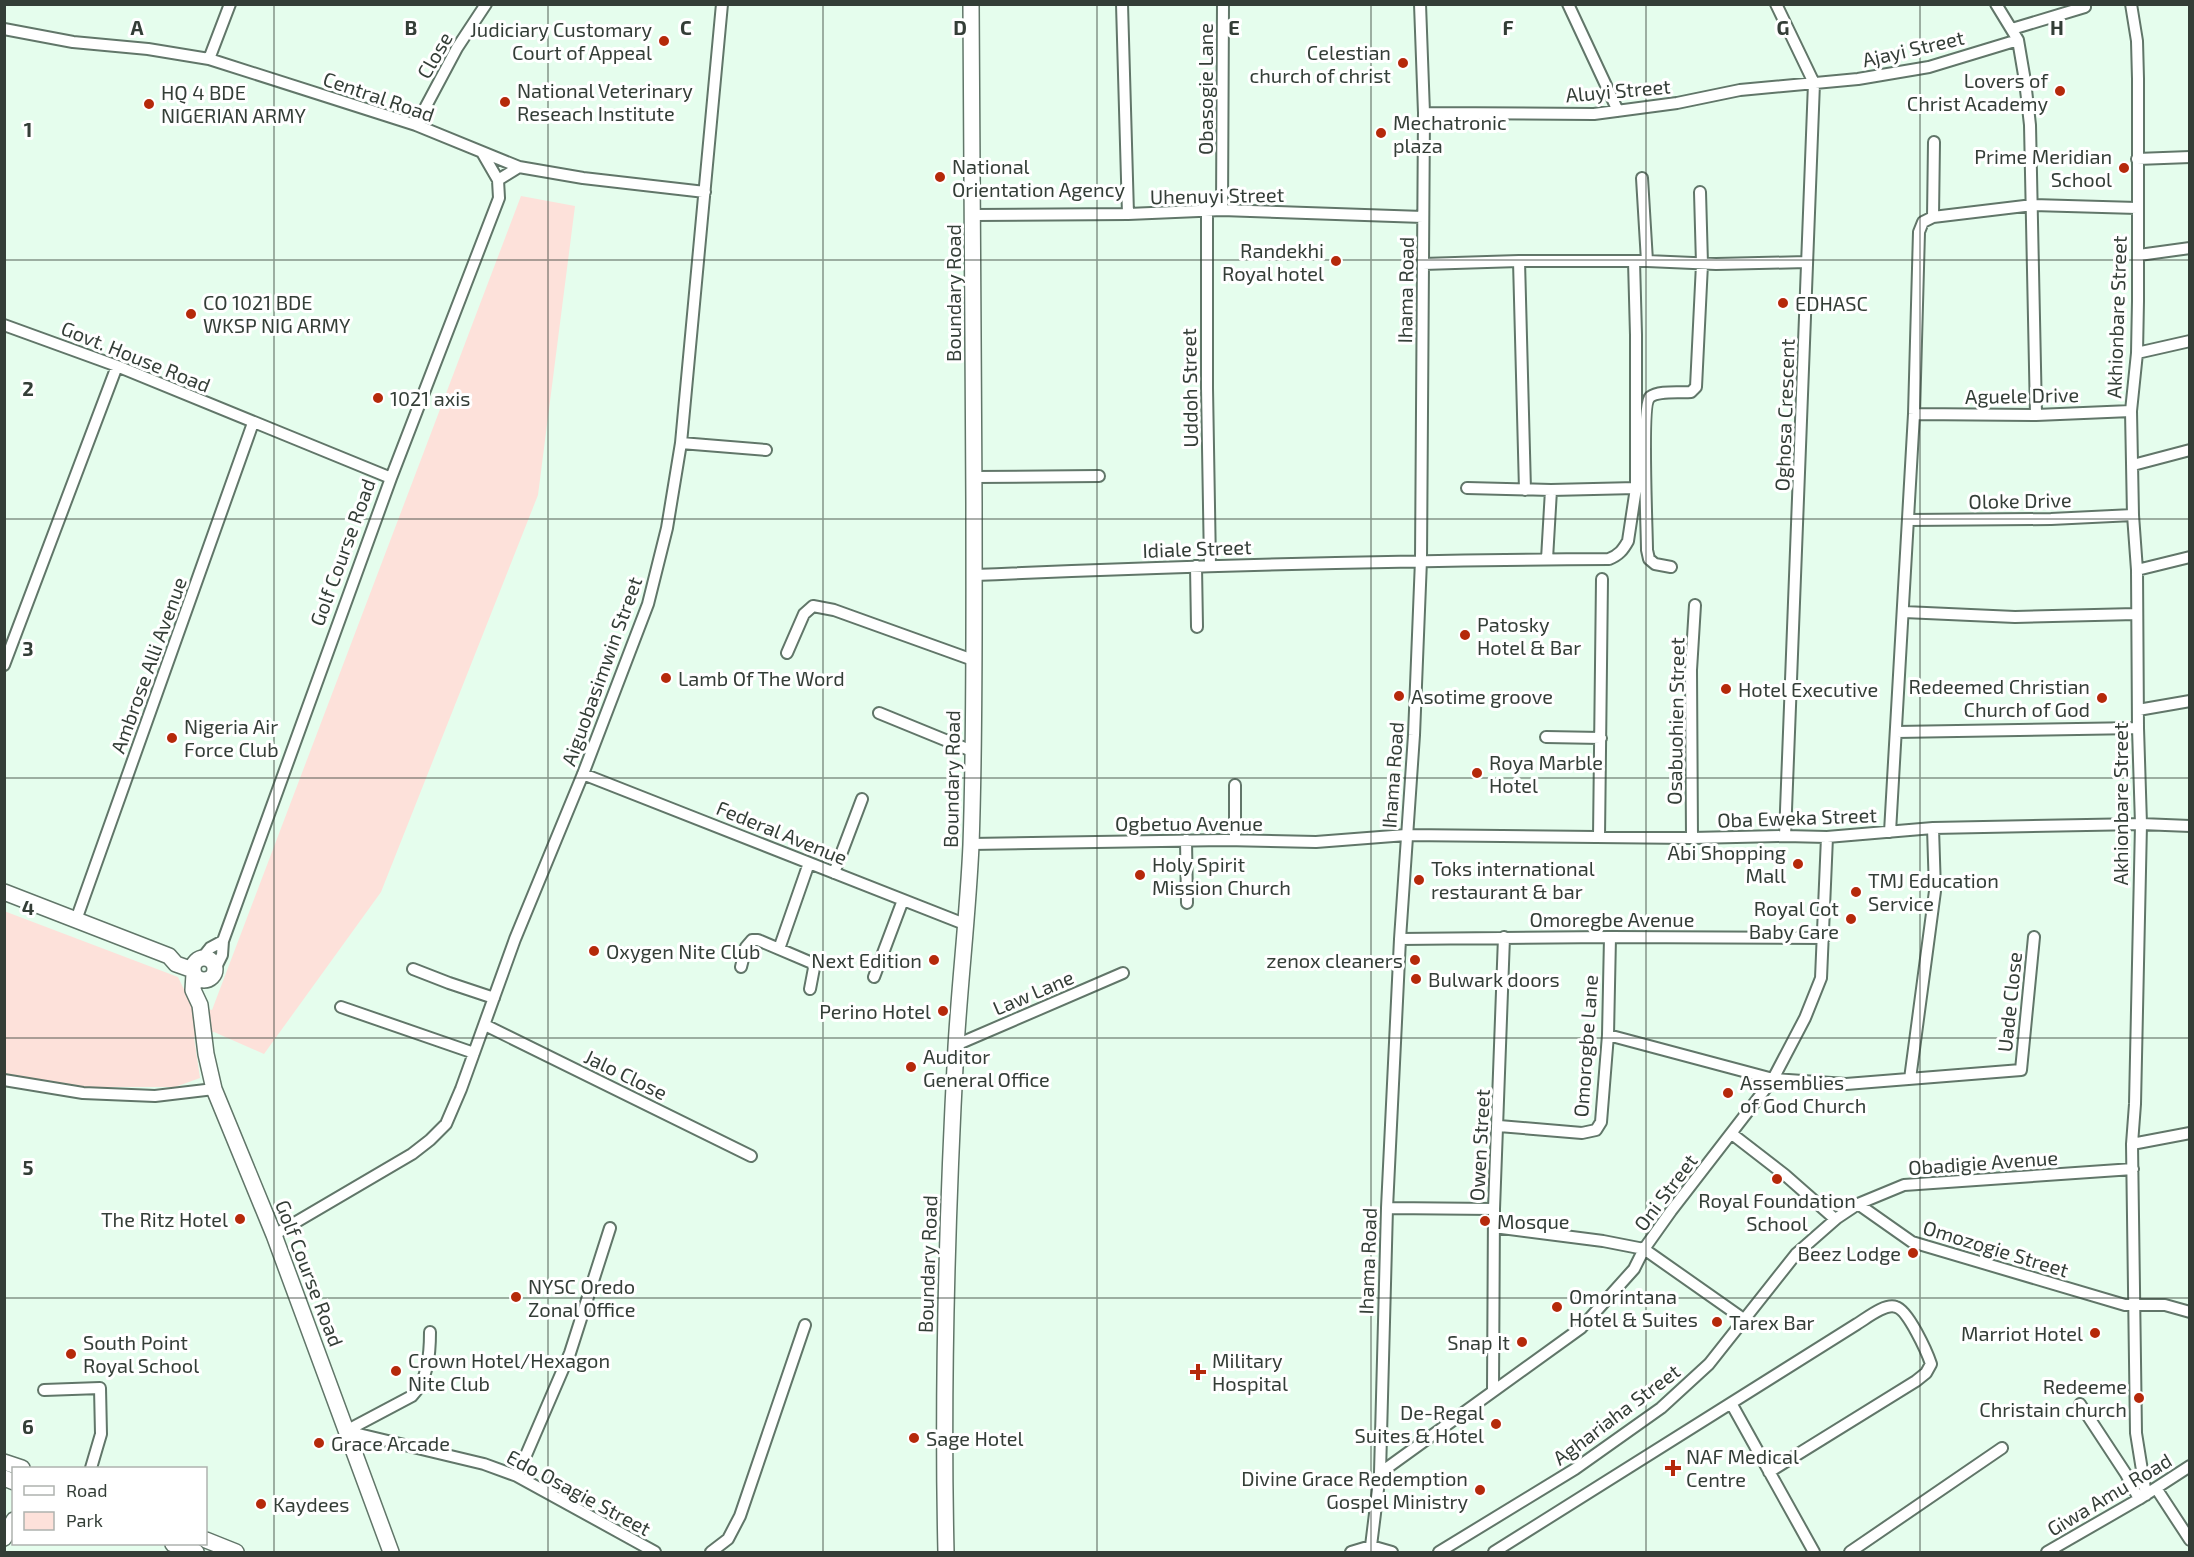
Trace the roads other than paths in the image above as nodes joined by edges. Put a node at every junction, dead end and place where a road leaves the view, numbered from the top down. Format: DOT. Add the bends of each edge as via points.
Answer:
graph roads {
  1 [pos="230,4"];
  2 [pos="486,4"];
  3 [pos="722,4"];
  4 [pos="971,4"];
  5 [pos="1122,4"];
  6 [pos="1223,4"];
  7 [pos="1420,4"];
  8 [pos="1568,4"];
  9 [pos="1776,4"];
  10 [pos="1996,4"];
  11 [pos="2132,4"];
  12 [pos="2085,7"];
  13 [pos="4,29"];
  14 [pos="2012,29"];
  15 [pos="2018,40"];
  16 [pos="209,59"];
  17 [pos="1814,83"];
  18 [pos="1618,111"];
  19 [pos="1424,113"];
  20 [pos="416,125"];
  21 [pos="1934,142"];
  22 [pos="483,154"];
  23 [pos="2190,157"];
  24 [pos="2137,159"];
  25 [pos="519,167"];
  26 [pos="1642,178"];
  27 [pos="498,180"];
  28 [pos="705,192"];
  29 [pos="1700,192"];
  30 [pos="2033,205"];
  31 [pos="2137,208"];
  32 [pos="1207,210"];
  33 [pos="1222,210"];
  34 [pos="1128,214"];
  35 [pos="974,215"];
  36 [pos="1424,217"];
  37 [pos="1933,217"];
  38 [pos="2190,248"];
  39 [pos="2139,255"];
  40 [pos="1519,261"];
  41 [pos="1634,261"];
  42 [pos="1647,261"];
  43 [pos="1807,262"];
  44 [pos="1423,264"];
  45 [pos="1702,264"];
  46 [pos="4,325"];
  47 [pos="2190,341"];
  48 [pos="2137,353"];
  49 [pos="117,366"];
  50 [pos="2131,411"];
  51 [pos="1914,414"];
  52 [pos="2036,415"];
  53 [pos="254,423"];
  54 [pos="681,443"];
  55 [pos="766,450"];
  56 [pos="2190,450"];
  57 [pos="2133,465"];
  58 [pos="1099,476"];
  59 [pos="974,477"];
  60 [pos="391,478"];
  61 [pos="1467,488"];
  62 [pos="1635,488"];
  63 [pos="1525,490"];
  64 [pos="1551,490"];
  65 [pos="2133,515"];
  66 [pos="1908,520"];
  67 [pos="2190,557"];
  68 [pos="1547,559"];
  69 [pos="1421,560"];
  70 [pos="1210,565"];
  71 [pos="1196,566"];
  72 [pos="1671,567"];
  73 [pos="2137,570"];
  74 [pos="974,575"];
  75 [pos="1602,579"];
  76 [pos="1695,605"];
  77 [pos="1904,612"];
  78 [pos="2136,615"];
  79 [pos="1197,627"];
  80 [pos="787,653"];
  81 [pos="973,660"];
  82 [pos="4,665"];
  83 [pos="2190,701"];
  84 [pos="2138,710"];
  85 [pos="879,713"];
  86 [pos="2138,728"];
  87 [pos="1896,732"];
  88 [pos="1546,737"];
  89 [pos="1600,738"];
  90 [pos="972,751"];
  91 [pos="583,774"];
  92 [pos="1235,784"];
  93 [pos="862,799"];
  94 [pos="2141,824"];
  95 [pos="2190,826"];
  96 [pos="1933,828"];
  97 [pos="1890,832"];
  98 [pos="1406,835"];
  99 [pos="1785,836"];
  100 [pos="1599,837"];
  101 [pos="1827,837"];
  102 [pos="1692,838"];
  103 [pos="1186,840"];
  104 [pos="1235,840"];
  105 [pos="971,844"];
  106 [pos="809,863"];
  107 [pos="834,873"];
  108 [pos="4,892"];
  109 [pos="903,900"];
  110 [pos="1187,903"];
  111 [pos="76,920"];
  112 [pos="967,926"];
  113 [pos="1504,937"];
  114 [pos="1610,937"];
  115 [pos="1824,938"];
  116 [pos="2034,938"];
  117 [pos="1400,939"];
  118 [pos="223,941"];
  119 [pos="779,949"];
  120 [pos="197,966"];
  121 [pos="741,966"];
  122 [pos="413,969"];
  123 [pos="213,973"];
  124 [pos="1124,973"];
  125 [pos="874,977"];
  126 [pos="810,989"];
  127 [pos="494,998"];
  128 [pos="200,1005"];
  129 [pos="341,1007"];
  130 [pos="484,1025"];
  131 [pos="1608,1035"];
  132 [pos="956,1045"];
  133 [pos="474,1053"];
  134 [pos="1773,1079"];
  135 [pos="1910,1079"];
  136 [pos="5,1084"];
  137 [pos="214,1089"];
  138 [pos="1499,1126"];
  139 [pos="2190,1133"];
  140 [pos="1732,1134"];
  141 [pos="2132,1144"];
  142 [pos="751,1156"];
  143 [pos="2133,1169"];
  144 [pos="1858,1204"];
  145 [pos="1387,1208"];
  146 [pos="1494,1209"];
  147 [pos="1835,1219"];
  148 [pos="1494,1227"];
  149 [pos="610,1228"];
  150 [pos="274,1234"];
  151 [pos="1644,1249"];
  152 [pos="2134,1305"];
  153 [pos="2190,1312"];
  154 [pos="1744,1320"];
  155 [pos="805,1324"];
  156 [pos="430,1332"];
  157 [pos="44,1390"];
  158 [pos="1493,1391"];
  159 [pos="1731,1403"];
  160 [pos="2080,1404"];
  161 [pos="346,1431"];
  162 [pos="2002,1448"];
  163 [pos="4,1462"];
  164 [pos="2190,1466"];
  165 [pos="19,1467"];
  166 [pos="91,1467"];
  167 [pos="1769,1472"];
  168 [pos="1380,1473"];
  169 [pos="517,1476"];
  170 [pos="2156,1488"];
  171 [pos="2143,1497"];
  172 [pos="12,1524"];
  173 [pos="4,1538"];
  174 [pos="207,1540"];
  175 [pos="2190,1540"];
  176 [pos="176,1545"];
  177 [pos="1371,1546"];
  178 [pos="196,1552"];
  179 [pos="236,1552"];
  180 [pos="391,1552"];
  181 [pos="655,1552"];
  182 [pos="711,1552"];
  183 [pos="946,1552"];
  184 [pos="1351,1552"];
  185 [pos="1392,1552"];
  186 [pos="1439,1552"];
  187 [pos="1494,1552"];
  188 [pos="1814,1552"];
  189 [pos="1850,1552"];
  190 [pos="2047,1552"];
  1 -- 16 [label="street"];
  2 -- 20 [label="street, Close" via="457,48"];
  3 -- 28 [label="street, Aiguobasimwin Street"];
  4 -- 35 [label="street, Boundary Road"];
  5 -- 34 [label="street"];
  6 -- 33 [label="street, Obasogie Lane"];
  7 -- 19 [label="street, Ihama Road"];
  8 -- 18 [label="street"];
  9 -- 17 [label="street, Oghosa Crescent"];
  10 -- 14 [label="street"];
  11 -- 24 [label="street, Akhionbare Street" via="2137,41"];
  12 -- 14 [label="street"];
  13 -- 16 [label="street, Central Road"];
  14 -- 15 [label="street"];
  15 -- 17 [label="street, Ajayi Street" via="1929,67"];
  15 -- 30 [label="street" via="2030,125"];
  16 -- 20 [label="street, Central Road"];
  17 -- 18 [label="street, Aluyi Street" via="1740,90"];
  17 -- 43 [label="street, Oghosa Crescent"];
  18 -- 19 [label="street, Aluyi Street"];
  19 -- 36 [label="street, Ihama Road"];
  20 -- 22 [label="street, Central Road"];
  21 -- 37 [label="street"];
  22 -- 25 [label="street, Central Road"];
  22 -- 27 [label="street"];
  23 -- 24 [label="street"];
  24 -- 31 [label="street, Akhionbare Street"];
  25 -- 27 [label="street"];
  25 -- 28 [label="street, Central Road"];
  26 -- 42 [label="street"];
  27 -- 60 [label="street, Golf Course Road" via="499,198"];
  28 -- 54 [label="street, Aiguobasimwin Street"];
  29 -- 45 [label="street"];
  30 -- 31 [label="street"];
  30 -- 37 [label="street"];
  30 -- 52 [label="street"];
  31 -- 39 [label="street, Akhionbare Street"];
  32 -- 33 [label="street, Uhenuyi Street"];
  32 -- 34 [label="street, Uhenuyi Street"];
  32 -- 70 [label="street, Uddoh Street"];
  33 -- 36 [label="street, Uhenuyi Street"];
  34 -- 35 [label="street, Uhenuyi Street"];
  35 -- 59 [label="street, Boundary Road"];
  36 -- 44 [label="street, Ihama Road"];
  37 -- 51 [label="street" via="1923,222 1919,232"];
  38 -- 39 [label="street"];
  39 -- 48 [label="street, Akhionbare Street"];
  40 -- 41 [label="street"];
  40 -- 44 [label="street"];
  40 -- 63 [label="street"];
  41 -- 42 [label="street"];
  41 -- 62 [label="street, Idiale Street"];
  42 -- 45 [label="street"];
  43 -- 45 [label="street"];
  43 -- 99 [label="street, Oghosa Crescent"];
  44 -- 69 [label="street, Ihama Road"];
  45 -- 72 [label="street" via="1696,387 1691,392 1656,394 1647,402 1647,550 1655,564"];
  46 -- 49 [label="street, Govt. House Road"];
  47 -- 48 [label="street"];
  48 -- 50 [label="street, Akhionbare Street"];
  49 -- 53 [label="street, Govt. House Road"];
  49 -- 82 [label="street"];
  50 -- 52 [label="street, Aguele Drive"];
  50 -- 57 [label="street, Akhionbare Street"];
  51 -- 52 [label="street, Aguele Drive"];
  51 -- 66 [label="street"];
  53 -- 60 [label="street, Govt. House Road"];
  53 -- 111 [label="street, Ambrose Alli Avenue"];
  54 -- 55 [label="street"];
  54 -- 91 [label="street, Aiguobasimwin Street" via="667,528 648,604"];
  56 -- 57 [label="street"];
  57 -- 65 [label="street, Akhionbare Street"];
  58 -- 59 [label="street"];
  59 -- 74 [label="street, Boundary Road"];
  60 -- 118 [label="street, Golf Course Road"];
  61 -- 63 [label="street"];
  62 -- 64 [label="street"];
  62 -- 68 [label="street, Idiale Street" via="1628,541 1616,556"];
  63 -- 64 [label="street"];
  64 -- 68 [label="street"];
  65 -- 66 [label="street, Oloke Drive"];
  65 -- 73 [label="street, Akhionbare Street"];
  66 -- 77 [label="street"];
  67 -- 73 [label="street"];
  68 -- 69 [label="street, Idiale Street"];
  69 -- 70 [label="street, Idiale Street"];
  69 -- 98 [label="street, Ihama Road"];
  70 -- 71 [label="street, Idiale Street"];
  71 -- 74 [label="street, Idiale Street"];
  71 -- 79 [label="street"];
  73 -- 78 [label="street, Akhionbare Street"];
  74 -- 81 [label="street, Boundary Road"];
  75 -- 89 [label="street"];
  76 -- 102 [label="street, Osabuohien Street" via="1691,681"];
  77 -- 78 [label="street" via="2015,617"];
  77 -- 87 [label="street"];
  78 -- 84 [label="street, Akhionbare Street"];
  80 -- 81 [label="street" via="804,614 813,606"];
  81 -- 90 [label="street, Boundary Road"];
  83 -- 84 [label="street"];
  84 -- 86 [label="street, Akhionbare Street"];
  85 -- 90 [label="street"];
  86 -- 87 [label="street"];
  86 -- 94 [label="street, Akhionbare Street"];
  87 -- 97 [label="street"];
  88 -- 89 [label="street"];
  89 -- 100 [label="street"];
  90 -- 105 [label="street, Boundary Road"];
  91 -- 106 [label="street, Federal Avenue"];
  91 -- 127 [label="street, Aiguobasimwin Street"];
  92 -- 104 [label="street"];
  93 -- 107 [label="street"];
  94 -- 95 [label="street, Oba Eweka Street"];
  94 -- 96 [label="street, Oba Eweka Street"];
  94 -- 141 [label="street, Akhionbare Street"];
  96 -- 97 [label="street, Oba Eweka Street"];
  96 -- 135 [label="street" via="1935,891"];
  97 -- 101 [label="street, Oba Eweka Street"];
  98 -- 100 [label="street, Oba Eweka Street"];
  98 -- 104 [label="street, Ogbetuo Avenue" via="1316,842"];
  98 -- 117 [label="street, Ihama Road"];
  99 -- 101 [label="street, Oba Eweka Street"];
  99 -- 102 [label="street, Oba Eweka Street"];
  100 -- 102 [label="street, Oba Eweka Street"];
  101 -- 115 [label="street, Oni Street"];
  103 -- 104 [label="street, Ogbetuo Avenue"];
  103 -- 105 [label="street, Ogbetuo Avenue"];
  103 -- 110 [label="street"];
  105 -- 112 [label="street, Boundary Road"];
  106 -- 107 [label="street, Federal Avenue"];
  106 -- 119 [label="street"];
  107 -- 109 [label="street, Federal Avenue"];
  108 -- 111 [label="street"];
  109 -- 112 [label="street, Federal Avenue"];
  109 -- 125 [label="street"];
  111 -- 120 [label="street" via="169,956 176,964"];
  112 -- 132 [label="street, Boundary Road"];
  113 -- 114 [label="street, Omoregbe Avenue"];
  113 -- 117 [label="street, Omoregbe Avenue"];
  113 -- 138 [label="street, Owen Street"];
  114 -- 115 [label="street, Omoregbe Avenue"];
  114 -- 131 [label="street, Omorogbe Lane"];
  115 -- 134 [label="street, Oni Street" via="1821,978"];
  116 -- 135 [label="street, Uade Close" via="2021,1070"];
  117 -- 145 [label="street, Ihama Road"];
  118 -- 120 [label="street" via="210,948"];
  118 -- 123 [label="street, Golf Course Road"];
  119 -- 121 [label="street" via="752,940"];
  119 -- 126 [label="street" via="812,963"];
  120 -- 123 [label="street" via="203,980"];
  120 -- 128 [label="street, Golf Course Road" via="193,990"];
  122 -- 127 [label="street"];
  123 -- 128 [label="street"];
  124 -- 132 [label="street, Law Lane"];
  127 -- 130 [label="street, Aiguobasimwin Street"];
  128 -- 137 [label="street, Golf Course Road"];
  129 -- 133 [label="street"];
  130 -- 133 [label="street, Aiguobasimwin Street"];
  130 -- 142 [label="street, Jalo Close"];
  131 -- 134 [label="street"];
  131 -- 138 [label="street, Omorogbe Lane" via="1601,1122 1596,1130 1582,1133"];
  132 -- 183 [label="street, Boundary Road" via="945,1381"];
  133 -- 150 [label="street, Aiguobasimwin Street" via="446,1124 430,1140"];
  134 -- 135 [label="street" via="1846,1084"];
  134 -- 140 [label="street, Oni Street"];
  136 -- 137 [label="street" via="155,1096"];
  137 -- 150 [label="street, Golf Course Road"];
  138 -- 146 [label="street, Owen Street"];
  139 -- 141 [label="street"];
  140 -- 147 [label="street"];
  140 -- 151 [label="street, Oni Street"];
  141 -- 143 [label="street, Akhionbare Street"];
  143 -- 144 [label="street, Obadigie Avenue" via="1904,1185"];
  143 -- 152 [label="street, Akhionbare Street"];
  144 -- 147 [label="street, Obadigie Avenue"];
  144 -- 152 [label="street, Omozogie Street" via="1912,1242"];
  145 -- 146 [label="street"];
  145 -- 168 [label="street, Ihama Road"];
  146 -- 148 [label="street, Owen Street"];
  147 -- 154 [label="street, Aghariaha Street" via="1796,1254"];
  148 -- 151 [label="street"];
  148 -- 158 [label="street, Owen Street"];
  149 -- 169 [label="street" via="570,1353"];
  150 -- 161 [label="street, Golf Course Road"];
  151 -- 154 [label="street"];
  151 -- 158 [label="street, Oni Street" via="1634,1269 1581,1328"];
  152 -- 153 [label="street, Omozogie Street" via="2165,1305"];
  152 -- 171 [label="street, Akhionbare Street" via="2136,1433"];
  154 -- 186 [label="street, Aghariaha Street" via="1709,1364 1661,1408 1575,1469"];
  155 -- 182 [label="street" via="740,1516 728,1539"];
  156 -- 161 [label="street" via="421,1388"];
  157 -- 166 [label="street" via="100,1389 101,1434"];
  158 -- 168 [label="street, Oni Street"];
  159 -- 167 [label="street"];
  159 -- 167 [label="street" via="1887,1307 1896,1306 1902,1311 1926,1347 1931,1364 1916,1381"];
  159 -- 187 [label="street"];
  160 -- 171 [label="street"];
  161 -- 169 [label="street, Edo Osagie Street" via="484,1464"];
  161 -- 180 [label="street, Golf Course Road"];
  162 -- 189 [label="street"];
  163 -- 165 [label="street"];
  164 -- 170 [label="street, Giwa Amu Road"];
  167 -- 188 [label="street"];
  168 -- 177 [label="street, Ihama Road"];
  169 -- 181 [label="street, Edo Osagie Street"];
  170 -- 171 [label="street, Giwa Amu Road"];
  170 -- 175 [label="street"];
  171 -- 190 [label="street, Giwa Amu Road"];
  172 -- 173 [label="street"];
  174 -- 179 [label="street"];
  176 -- 178 [label="street"];
  177 -- 184 [label="street"];
  177 -- 185 [label="street"];
}
